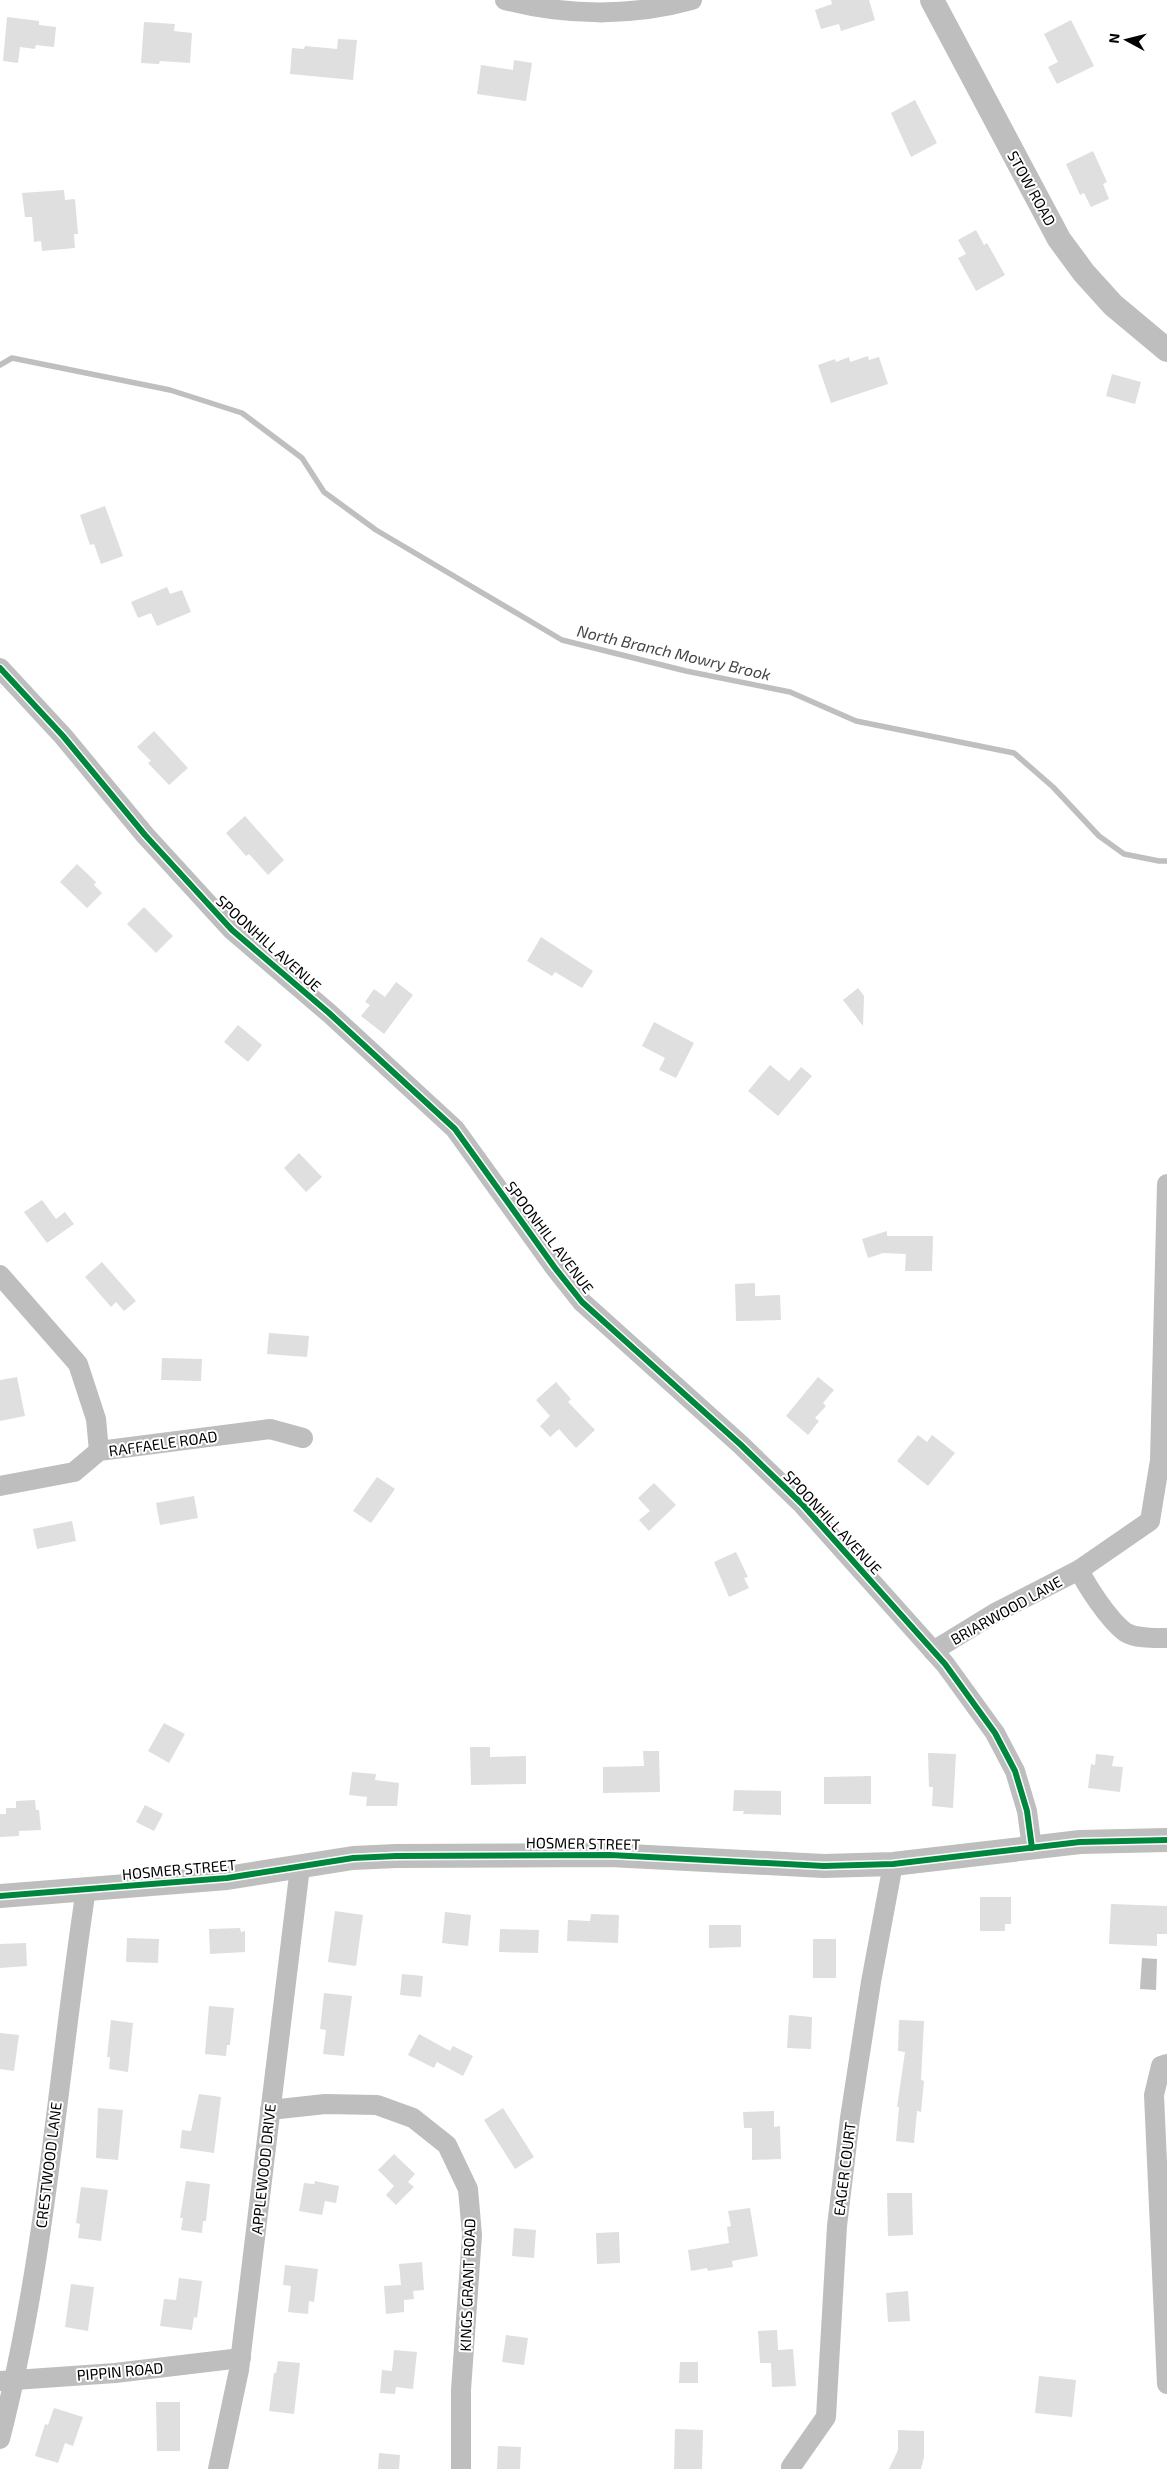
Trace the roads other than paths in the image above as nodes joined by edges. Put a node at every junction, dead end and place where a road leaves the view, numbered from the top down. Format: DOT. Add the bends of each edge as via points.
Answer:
graph roads {
  1 [pos="504,0"];
  2 [pos="692,0"];
  3 [pos="932,0"];
  4 [pos="1167,350"];
  5 [pos="0,668"];
  6 [pos="1167,1184"];
  7 [pos="0,1275"];
  8 [pos="302,1438"];
  9 [pos="100,1451"];
  10 [pos="1164,1460"];
  11 [pos="0,1486"];
  12 [pos="1079,1570"];
  13 [pos="1167,1638"];
  14 [pos="934,1651"];
  15 [pos="1167,1840"];
  16 [pos="1032,1848"];
  17 [pos="893,1864"];
  18 [pos="300,1866"];
  19 [pos="86,1889"];
  20 [pos="0,1896"];
  21 [pos="1167,2064"];
  22 [pos="270,2110"];
  23 [pos="241,2358"];
  24 [pos="8,2380"];
  25 [pos="1167,2384"];
  26 [pos="0,2439"];
  27 [pos="791,2467"];
  28 [pos="218,2469"];
  29 [pos="461,2469"];
  1 -- 2 [label="street" via="597,12 661,9"];
  3 -- 4 [label="street, STOW ROAD" via="1059,239 1113,305"];
  5 -- 14 [label="street, SPOONHILL AVENUE" via="63,736 139,829 232,930 330,1013 455,1129 582,1302 772,1474"];
  6 -- 10 [label="street, BRIARWOOD LANE"];
  7 -- 9 [label="street" via="78,1364 96,1419"];
  8 -- 9 [label="street, RAFFAELE ROAD" via="270,1429"];
  9 -- 11 [label="street, RAFFAELE ROAD" via="74,1472"];
  10 -- 12 [label="street, BRIARWOOD LANE" via="1150,1522"];
  12 -- 13 [label="street, BRIARWOOD LANE" via="1090,1590 1126,1633"];
  12 -- 14 [label="street, BRIARWOOD LANE" via="995,1613"];
  14 -- 16 [label="street, SPOONHILL AVENUE" via="995,1733 1014,1771 1027,1811"];
  15 -- 16 [label="street, HOSMER STREET" via="1080,1842"];
  16 -- 17 [label="street, HOSMER STREET"];
  17 -- 18 [label="street, HOSMER STREET" via="824,1866 696,1858 516,1854 379,1857"];
  17 -- 27 [label="street, EAGER COURT" via="850,2118 837,2226 826,2417"];
  18 -- 19 [label="street, HOSMER STREET" via="226,1878"];
  18 -- 22 [label="street, APPLEWOOD DRIVE"];
  19 -- 20 [label="street, HOSMER STREET"];
  19 -- 24 [label="street, CRESTWOOD LANE" via="34,2272"];
  21 -- 25 [label="street" via="1161,2066 1154,2095"];
  22 -- 23 [label="street, APPLEWOOD DRIVE"];
  22 -- 29 [label="street, KINGS GRANT ROAD" via="324,2104 378,2105 413,2118 447,2145 468,2189 472,2235 461,2390"];
  23 -- 24 [label="street, PIPPIN ROAD" via="115,2373"];
  23 -- 28 [label="street, APPLEWOOD DRIVE"];
  24 -- 26 [label="street, CRESTWOOD LANE"];
}
